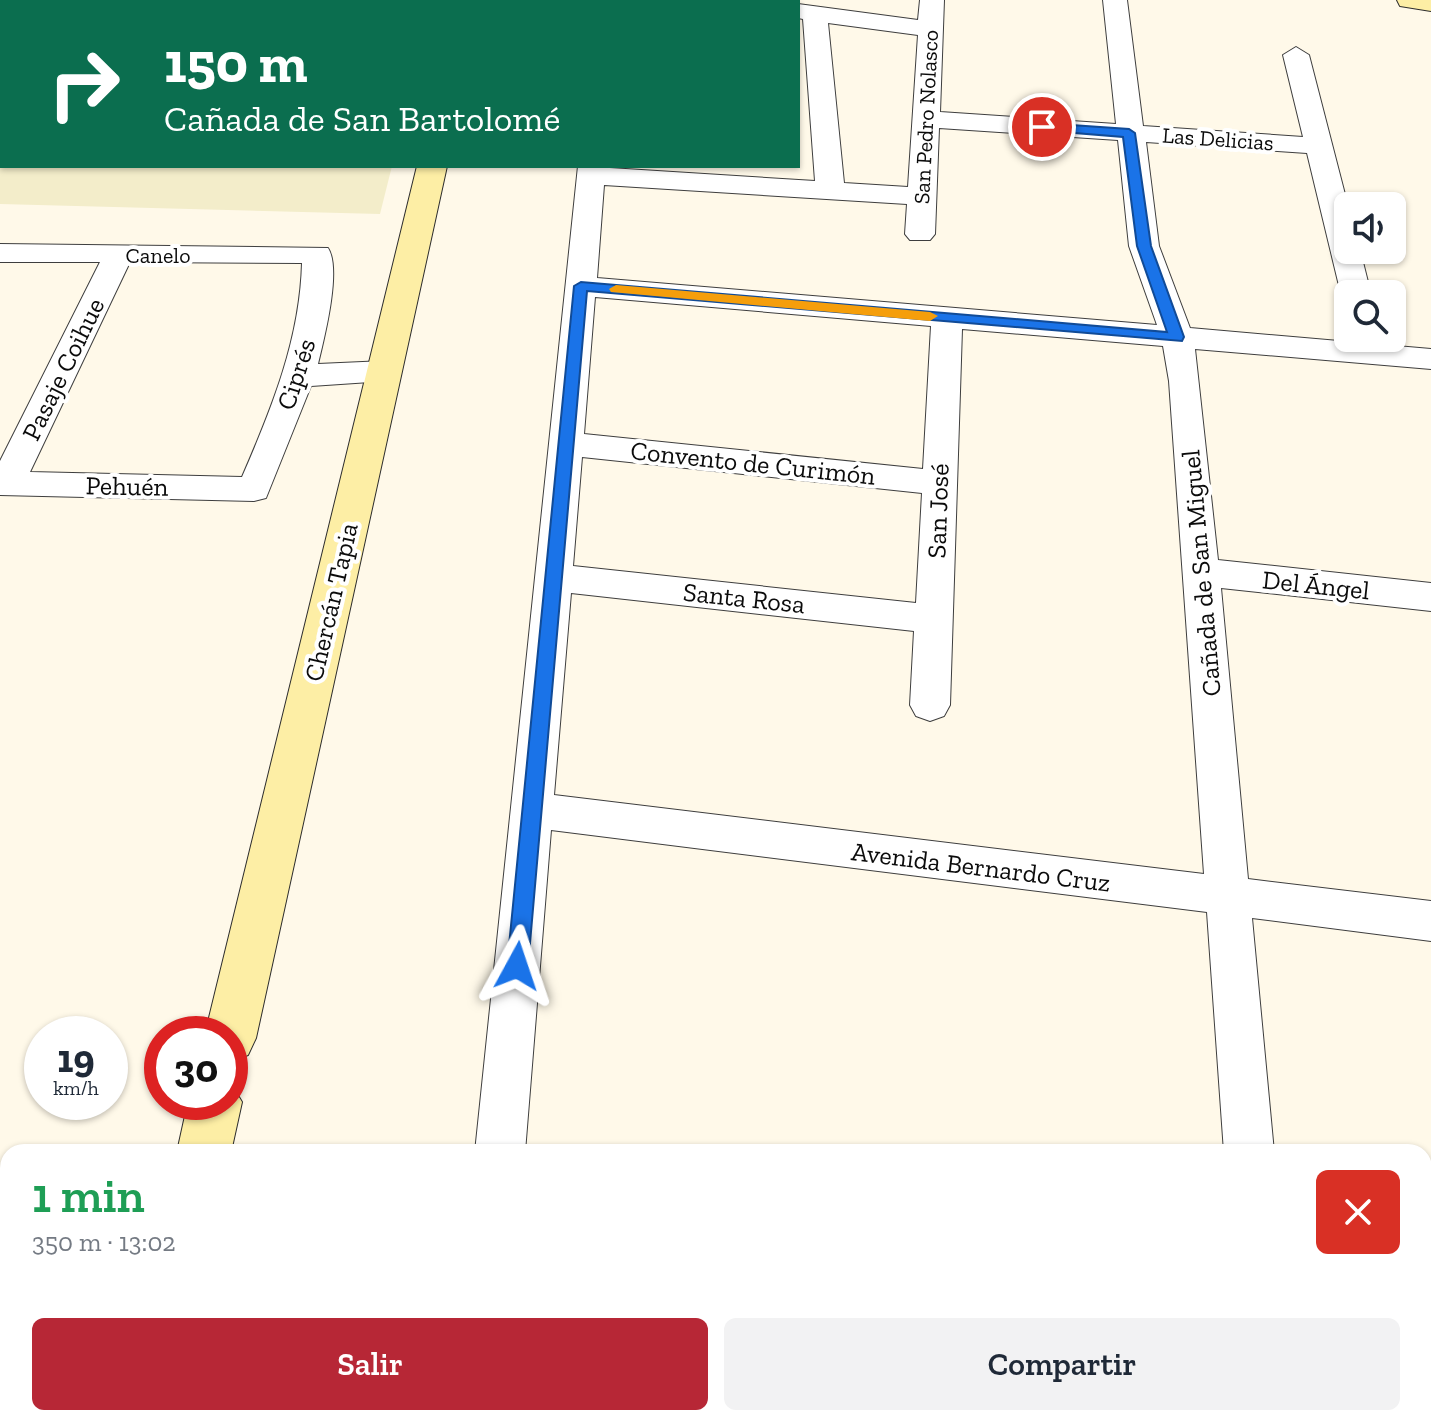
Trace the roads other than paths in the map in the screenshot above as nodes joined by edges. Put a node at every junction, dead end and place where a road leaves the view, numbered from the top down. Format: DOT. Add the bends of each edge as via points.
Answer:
graph roads {
  1 [pos="932,0"];
  2 [pos="1115,0"];
  3 [pos="1410,0"];
  4 [pos="1431,3"];
  5 [pos="807,12"];
  6 [pos="930,29"];
  7 [pos="1296,55"];
  8 [pos="926,119"];
  9 [pos="1129,133"];
  10 [pos="1319,146"];
  11 [pos="432,168"];
  12 [pos="592,171"];
  13 [pos="830,191"];
  14 [pos="922,196"];
  15 [pos="920,234"];
  16 [pos="0,253"];
  17 [pos="317,254"];
  18 [pos="119,255"];
  19 [pos="1352,280"];
  20 [pos="581,286"];
  21 [pos="947,318"];
  22 [pos="1177,337"];
  23 [pos="388,358"];
  24 [pos="1431,359"];
  25 [pos="302,363"];
  26 [pos="566,444"];
  27 [pos="939,483"];
  28 [pos="3,484"];
  29 [pos="254,489"];
  30 [pos="1201,572"];
  31 [pos="554,578"];
  32 [pos="1431,597"];
  33 [pos="934,619"];
  34 [pos="930,705"];
  35 [pos="532,810"];
  36 [pos="1228,897"];
  37 [pos="1431,921"];
  38 [pos="235,1016"];
  39 [pos="211,1120"];
  40 [pos="206,1144"];
  41 [pos="501,1144"];
  42 [pos="1248,1144"];
  1 -- 6 [label="street, San Pedro Nolasco"];
  2 -- 9 [label="street, Cañada de San Miguel"];
  3 -- 4 [label="main road"];
  5 -- 6 [label="street"];
  5 -- 13 [label="street"];
  6 -- 8 [label="street, San Pedro Nolasco"];
  7 -- 10 [label="street, Las Delicias"];
  8 -- 9 [label="street, Las Delicias"];
  8 -- 14 [label="street, San Pedro Nolasco"];
  9 -- 10 [label="street, Las Delicias"];
  9 -- 22 [label="street, Cañada de San Miguel" via="1144,246"];
  10 -- 19 [label="street, Las Delicias"];
  11 -- 23 [label="main road, Chercán Tapia"];
  12 -- 13 [label="street"];
  12 -- 20 [label="street"];
  13 -- 14 [label="street"];
  14 -- 15 [label="street, San Pedro Nolasco"];
  16 -- 18 [label="street, Canelo"];
  17 -- 18 [label="street, Canelo"];
  17 -- 25 [label="street, Ciprés" via="318,280"];
  18 -- 28 [label="street, Pasaje Coihue"];
  20 -- 21 [label="street"];
  20 -- 26 [label="street"];
  21 -- 22 [label="street"];
  21 -- 27 [label="street, San José"];
  22 -- 24 [label="street"];
  22 -- 30 [label="street, Cañada de San Miguel"];
  23 -- 25 [label="street"];
  23 -- 38 [label="main road, Chercán Tapia"];
  25 -- 29 [label="street, Ciprés"];
  26 -- 27 [label="street, Convento de Curimón"];
  26 -- 31 [label="street"];
  27 -- 33 [label="street, San José"];
  28 -- 29 [label="street, Pehuén"];
  30 -- 32 [label="street, Del Ángel"];
  30 -- 36 [label="street, Cañada de San Miguel"];
  31 -- 33 [label="street, Santa Rosa"];
  31 -- 35 [label="street"];
  33 -- 34 [label="street, San José"];
  35 -- 36 [label="street, Avenida Bernardo Cruz"];
  35 -- 41 [label="street"];
  36 -- 37 [label="street, Avenida Bernardo Cruz"];
  36 -- 42 [label="street, Cañada de San Miguel"];
  39 -- 40 [label="main road"];
}
